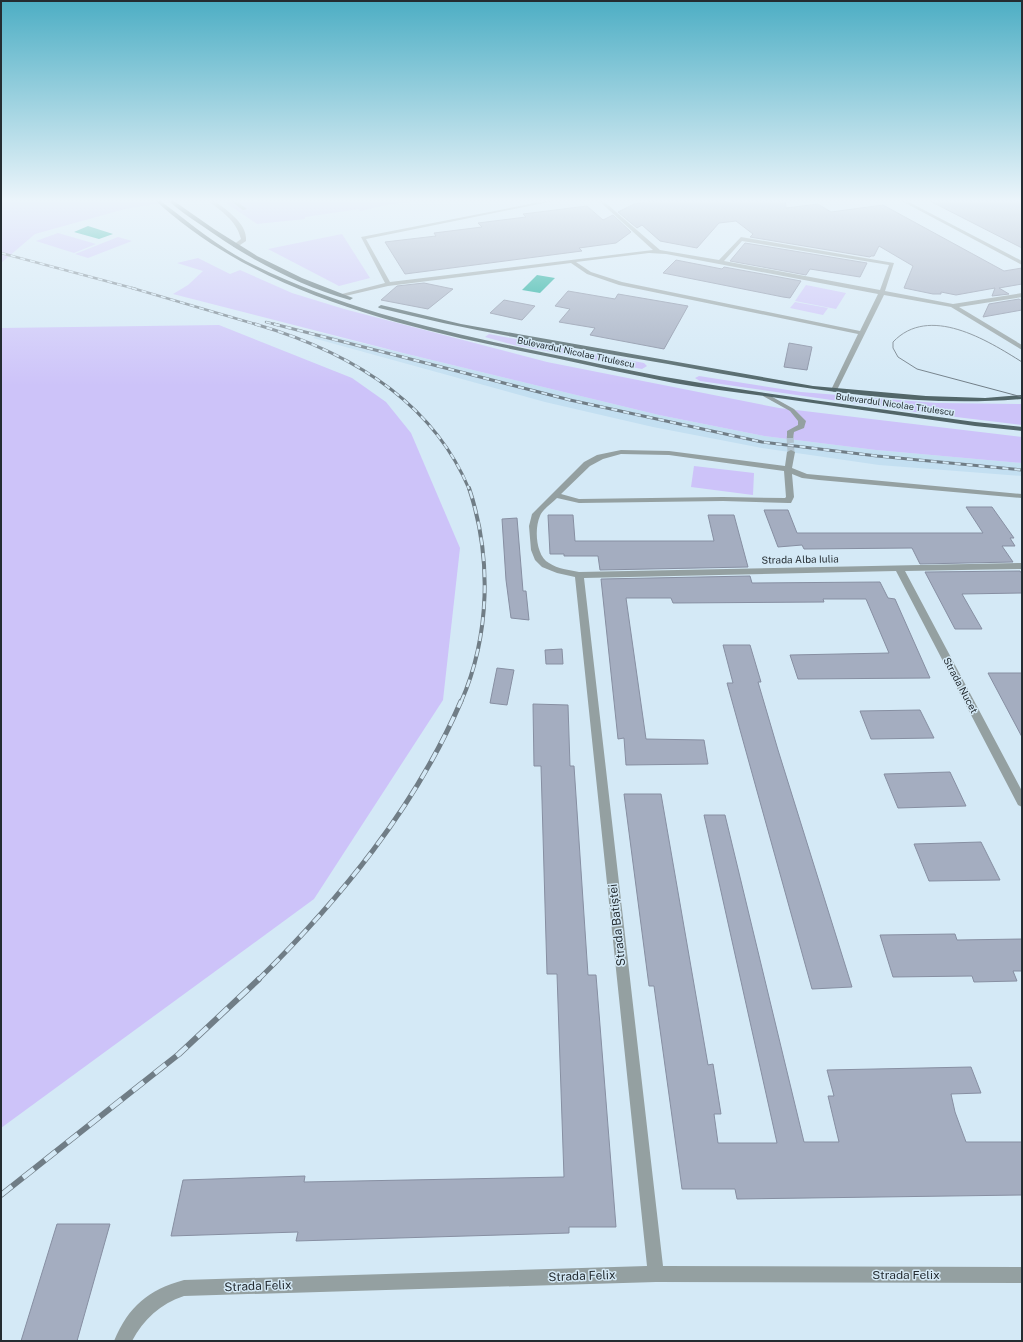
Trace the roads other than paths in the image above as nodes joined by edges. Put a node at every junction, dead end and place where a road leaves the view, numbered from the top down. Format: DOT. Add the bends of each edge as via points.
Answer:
graph roads {
  1 [pos="243,262"];
  2 [pos="263,262"];
  3 [pos="376,262"];
  4 [pos="567,262"];
  5 [pos="573,262"];
  6 [pos="721,262"];
  7 [pos="878,262"];
  8 [pos="388,284"];
  9 [pos="882,292"];
  10 [pos="341,295"];
  11 [pos="1022,295"];
  12 [pos="953,306"];
  13 [pos="862,333"];
  14 [pos="1022,348"];
  15 [pos="834,390"];
  16 [pos="765,395"];
  17 [pos="1022,397"];
  18 [pos="1022,429"];
  19 [pos="790,436"];
  20 [pos="792,452"];
  21 [pos="788,469"];
  22 [pos="555,495"];
  23 [pos="1022,496"];
  24 [pos="1022,566"];
  25 [pos="900,568"];
  26 [pos="579,575"];
  27 [pos="1022,802"];
  28 [pos="656,1274"];
  29 [pos="1022,1275"];
  30 [pos="123,1341"];
  1 -- 16 [label="main road, Bulevardul Nicolae Titulescu" via="317,295 395,319 494,344 676,381"];
  2 -- 10 [label="main road, Bulevardul Nicolae Titulescu" via="285,274"];
  3 -- 8 [label="street"];
  4 -- 8 [label="street"];
  5 -- 13 [label="street" via="592,275 621,284"];
  6 -- 9 [label="street"];
  7 -- 9 [label="street" via="892,264"];
  8 -- 10 [label="street"];
  9 -- 12 [label="street"];
  9 -- 13 [label="street"];
  10 -- 15 [label="main road, Bulevardul Nicolae Titulescu" via="461,326 719,373"];
  11 -- 12 [label="street"];
  12 -- 14 [label="street"];
  13 -- 15 [label="street"];
  15 -- 17 [label="main road, Bulevardul Nicolae Titulescu" via="957,400"];
  16 -- 18 [label="main road, Bulevardul Nicolae Titulescu"];
  16 -- 19 [label="street" via="799,416 802,424 792,431"];
  20 -- 21 [label="street"];
  21 -- 22 [label="street, Strada Alba Iulia" via="669,453 621,452 600,457 587,464"];
  21 -- 22 [label="street" via="790,497 781,501 579,501"];
  21 -- 23 [label="street, Strada Alba Iulia" via="819,478"];
  22 -- 26 [label="street, Strada Alba Iulia" via="536,514 533,526 535,550 545,565"];
  24 -- 25 [label="street, Strada Alba Iulia"];
  25 -- 26 [label="street, Strada Alba Iulia"];
  25 -- 27 [label="street, Strada Nucet"];
  26 -- 28 [label="street, Strada Batiștei"];
  28 -- 29 [label="street, Strada Felix"];
  28 -- 30 [label="street, Strada Felix" via="184,1288 168,1292 147,1305 130,1326"];
}
